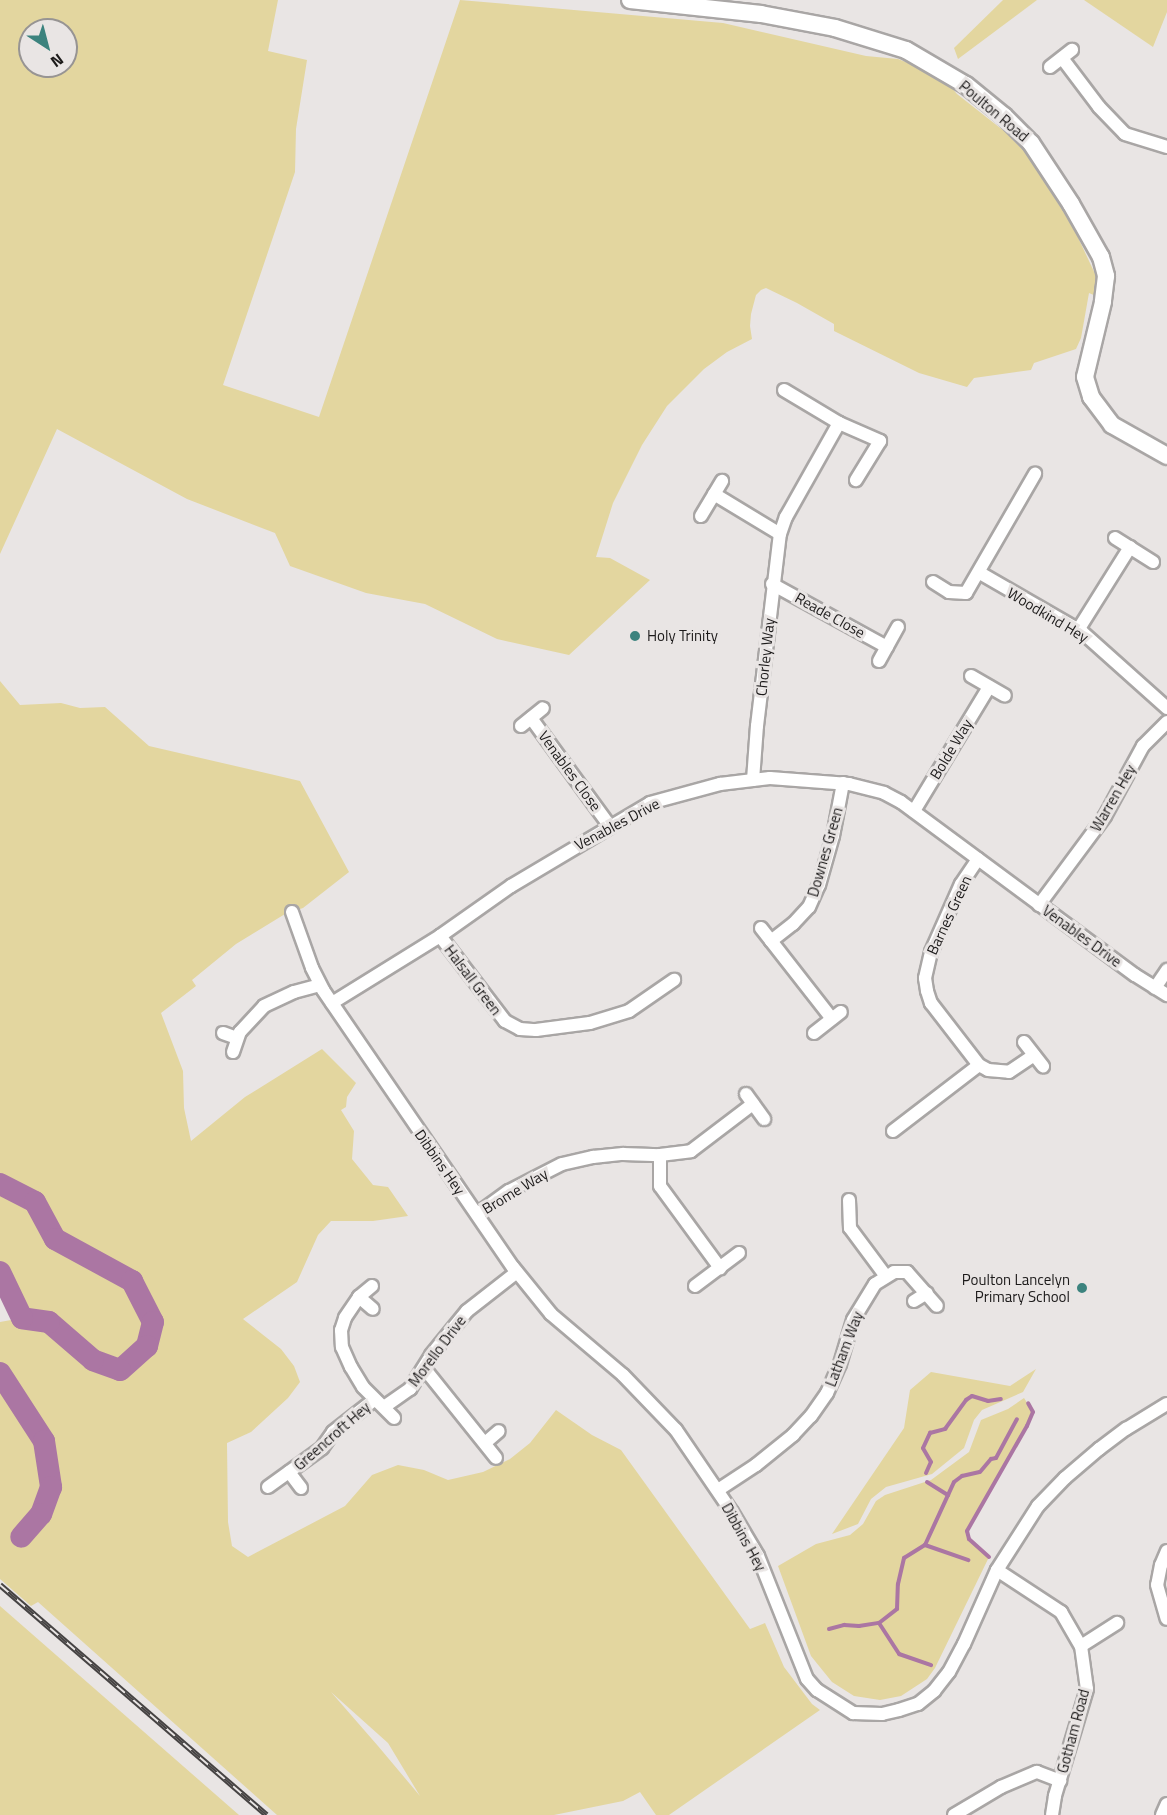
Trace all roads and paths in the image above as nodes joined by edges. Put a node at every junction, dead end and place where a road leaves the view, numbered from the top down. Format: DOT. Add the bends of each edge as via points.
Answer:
graph roads {
  1 [pos="630,0"];
  2 [pos="1050,67"];
  3 [pos="1167,147"];
  4 [pos="784,390"];
  5 [pos="839,423"];
  6 [pos="1167,456"];
  7 [pos="1035,474"];
  8 [pos="856,480"];
  9 [pos="722,481"];
  10 [pos="714,494"];
  11 [pos="701,516"];
  12 [pos="780,534"];
  13 [pos="1115,538"];
  14 [pos="1130,547"];
  15 [pos="1153,562"];
  16 [pos="980,573"];
  17 [pos="933,582"];
  18 [pos="772,584"];
  19 [pos="898,627"];
  20 [pos="1078,630"];
  21 [pos="887,647"];
  22 [pos="879,661"];
  23 [pos="971,676"];
  24 [pos="989,687"];
  25 [pos="1005,696"];
  26 [pos="543,708"];
  27 [pos="1167,708"];
  28 [pos="531,718"];
  29 [pos="1167,722"];
  30 [pos="521,726"];
  31 [pos="753,780"];
  32 [pos="843,783"];
  33 [pos="914,812"];
  34 [pos="609,825"];
  35 [pos="978,859"];
  36 [pos="1039,905"];
  37 [pos="292,912"];
  38 [pos="761,928"];
  39 [pos="440,936"];
  40 [pos="771,941"];
  41 [pos="1167,970"];
  42 [pos="674,980"];
  43 [pos="320,985"];
  44 [pos="1155,987"];
  45 [pos="1167,994"];
  46 [pos="332,1003"];
  47 [pos="223,1033"];
  48 [pos="814,1033"];
  49 [pos="237,1038"];
  50 [pos="1024,1042"];
  51 [pos="233,1052"];
  52 [pos="1034,1054"];
  53 [pos="979,1065"];
  54 [pos="1043,1066"];
  55 [pos="764,1119"];
  56 [pos="893,1131"];
  57 [pos="660,1155"];
  58 [pos="849,1200"];
  59 [pos="477,1214"];
  60 [pos="740,1253"];
  61 [pos="720,1268"];
  62 [pos="517,1272"];
  63 [pos="885,1275"];
  64 [pos="372,1286"];
  65 [pos="695,1286"];
  66 [pos="927,1293"];
  67 [pos="359,1297"];
  68 [pos="914,1301"];
  69 [pos="937,1306"];
  70 [pos="373,1309"];
  71 [pos="424,1368"];
  72 [pos="379,1404"];
  73 [pos="1167,1404"];
  74 [pos="394,1418"];
  75 [pos="499,1431"];
  76 [pos="485,1443"];
  77 [pos="496,1458"];
  78 [pos="289,1472"];
  79 [pos="268,1487"];
  80 [pos="301,1488"];
  81 [pos="718,1490"];
  82 [pos="1167,1551"];
  83 [pos="998,1570"];
  84 [pos="1167,1619"];
  85 [pos="1113,1631"];
  86 [pos="1081,1646"];
  87 [pos="1060,1780"];
  88 [pos="1167,1804"];
  89 [pos="954,1815"];
  90 [pos="1052,1815"];
  91 [pos="1162,1815"];
  1 -- 6 [label="street, Poulton Road" via="835,28 906,50 966,85 1004,116 1031,143 1101,257 1106,276 1103,304 1085,377 1091,397 1112,425"];
  2 -- 3 [label="street" via="1067,54 1099,107 1125,134"];
  4 -- 5 [label="street"];
  5 -- 8 [label="street" via="880,441"];
  5 -- 12 [label="street, Chorley Way"];
  7 -- 16 [label="street"];
  9 -- 10 [label="street"];
  10 -- 11 [label="street"];
  10 -- 12 [label="street"];
  12 -- 18 [label="street, Chorley Way"];
  13 -- 14 [label="street"];
  14 -- 15 [label="street"];
  14 -- 20 [label="street"];
  16 -- 17 [label="street" via="966,593 950,592"];
  16 -- 20 [label="street, Woodkind Hey"];
  18 -- 21 [label="street, Reade Close"];
  18 -- 31 [label="street, Chorley Way"];
  19 -- 21 [label="street"];
  20 -- 27 [label="street, Woodkind Hey"];
  21 -- 22 [label="street"];
  23 -- 24 [label="street"];
  24 -- 25 [label="street"];
  24 -- 33 [label="street, Bolde Way"];
  26 -- 28 [label="street, Venables Close"];
  28 -- 30 [label="street, Venables Close"];
  28 -- 34 [label="street, Venables Close"];
  29 -- 36 [label="street, Warren Hey" via="1143,746 1105,816"];
  31 -- 32 [label="street, Venables Drive"];
  31 -- 34 [label="street, Venables Drive" via="688,791 650,803"];
  32 -- 33 [label="street, Venables Drive" via="884,793"];
  32 -- 40 [label="street, Downes Green" via="833,836 814,896 793,924"];
  33 -- 35 [label="street, Venables Drive"];
  34 -- 39 [label="street, Venables Drive"];
  35 -- 36 [label="street, Venables Drive"];
  35 -- 53 [label="street, Barnes Green" via="961,884 931,952 925,978 931,1003"];
  36 -- 44 [label="street, Venables Drive"];
  37 -- 43 [label="street, Dibbins Hey"];
  38 -- 40 [label="street"];
  39 -- 42 [label="street, Halsall Green" via="505,1021 520,1029 590,1023 629,1011"];
  39 -- 46 [label="street, Venables Drive"];
  40 -- 48 [label="street" via="837,1015"];
  41 -- 44 [label="street"];
  43 -- 46 [label="street, Dibbins Hey"];
  43 -- 49 [label="street" via="264,1006"];
  44 -- 45 [label="street, Venables Drive"];
  46 -- 59 [label="street, Dibbins Hey"];
  47 -- 49 [label="street"];
  49 -- 51 [label="street"];
  50 -- 52 [label="street"];
  52 -- 53 [label="street" via="1009,1072"];
  52 -- 54 [label="street"];
  53 -- 56 [label="street"];
  55 -- 57 [label="street, Brome Way" via="750,1099 691,1151"];
  57 -- 59 [label="street, Brome Way" via="623,1154 562,1164 509,1191"];
  57 -- 61 [label="street" via="660,1186"];
  58 -- 63 [label="street" via="850,1228"];
  59 -- 62 [label="street, Dibbins Hey"];
  60 -- 61 [label="street"];
  61 -- 65 [label="street"];
  62 -- 71 [label="street, Morello Drive" via="467,1311"];
  62 -- 81 [label="street, Dibbins Hey" via="550,1314 593,1347 652,1402"];
  63 -- 66 [label="street" via="900,1270 908,1272"];
  63 -- 81 [label="street, Latham Way" via="864,1298 836,1373 811,1416 756,1465"];
  64 -- 67 [label="street"];
  66 -- 68 [label="street"];
  66 -- 69 [label="street"];
  67 -- 70 [label="street"];
  67 -- 72 [label="street" via="341,1330 342,1347 351,1367"];
  71 -- 72 [label="street, Morello Drive" via="410,1389"];
  71 -- 76 [label="street"];
  72 -- 74 [label="street"];
  72 -- 78 [label="street, Greencroft Hey" via="333,1432 322,1448"];
  73 -- 83 [label="street, Dibbins Hey" via="1126,1429 1065,1478 1038,1506"];
  75 -- 76 [label="street"];
  76 -- 77 [label="street"];
  78 -- 79 [label="street, Greencroft Hey"];
  78 -- 80 [label="street, Greencroft Hey"];
  81 -- 83 [label="street, Dibbins Hey" via="758,1556 807,1679 853,1713 899,1710 918,1704 934,1691 964,1644"];
  82 -- 84 [label="street" via="1157,1585"];
  83 -- 86 [label="street, Gotham Road" via="1060,1612"];
  85 -- 86 [label="street"];
  86 -- 87 [label="street, Gotham Road" via="1087,1689"];
  87 -- 89 [label="street" via="1037,1772 1001,1787"];
  87 -- 90 [label="street, Gotham Road"];
  88 -- 91 [label="street"];
}
